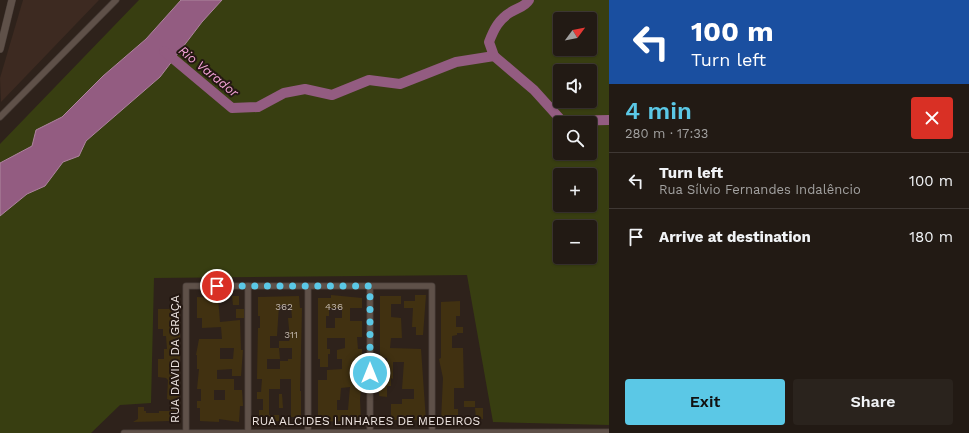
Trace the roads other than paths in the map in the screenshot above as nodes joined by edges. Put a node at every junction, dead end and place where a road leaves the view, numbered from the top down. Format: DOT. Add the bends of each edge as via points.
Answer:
graph roads {
  1 [pos="12,0"];
  2 [pos="116,0"];
  3 [pos="0,49"];
  4 [pos="0,117"];
  5 [pos="248,286"];
  6 [pos="308,286"];
  7 [pos="370,286"];
  8 [pos="124,432"];
  9 [pos="186,432"];
  10 [pos="248,432"];
  11 [pos="308,432"];
  12 [pos="370,432"];
  13 [pos="432,432"];
  14 [pos="493,432"];
  15 [pos="555,432"];
  16 [pos="609,432"];
  1 -- 3 [label="street"];
  2 -- 4 [label="street"];
  5 -- 6 [label="street"];
  5 -- 9 [label="street, RUA DAVID DA GRAÇA" via="186,286"];
  5 -- 10 [label="street"];
  6 -- 7 [label="street"];
  6 -- 11 [label="street"];
  7 -- 12 [label="street"];
  7 -- 13 [label="street" via="432,286"];
  8 -- 9 [label="street, RUA ALCIDES LINHARES DE MEDEIROS"];
  9 -- 10 [label="street, RUA ALCIDES LINHARES DE MEDEIROS"];
  10 -- 11 [label="street, RUA ALCIDES LINHARES DE MEDEIROS"];
  11 -- 12 [label="street, RUA ALCIDES LINHARES DE MEDEIROS"];
  12 -- 13 [label="street, RUA ALCIDES LINHARES DE MEDEIROS"];
  13 -- 14 [label="street, RUA ALCIDES LINHARES DE MEDEIROS"];
  14 -- 15 [label="street, RUA ALCIDES LINHARES DE MEDEIROS"];
  15 -- 16 [label="street, RUA ALCIDES LINHARES DE MEDEIROS"];
}
